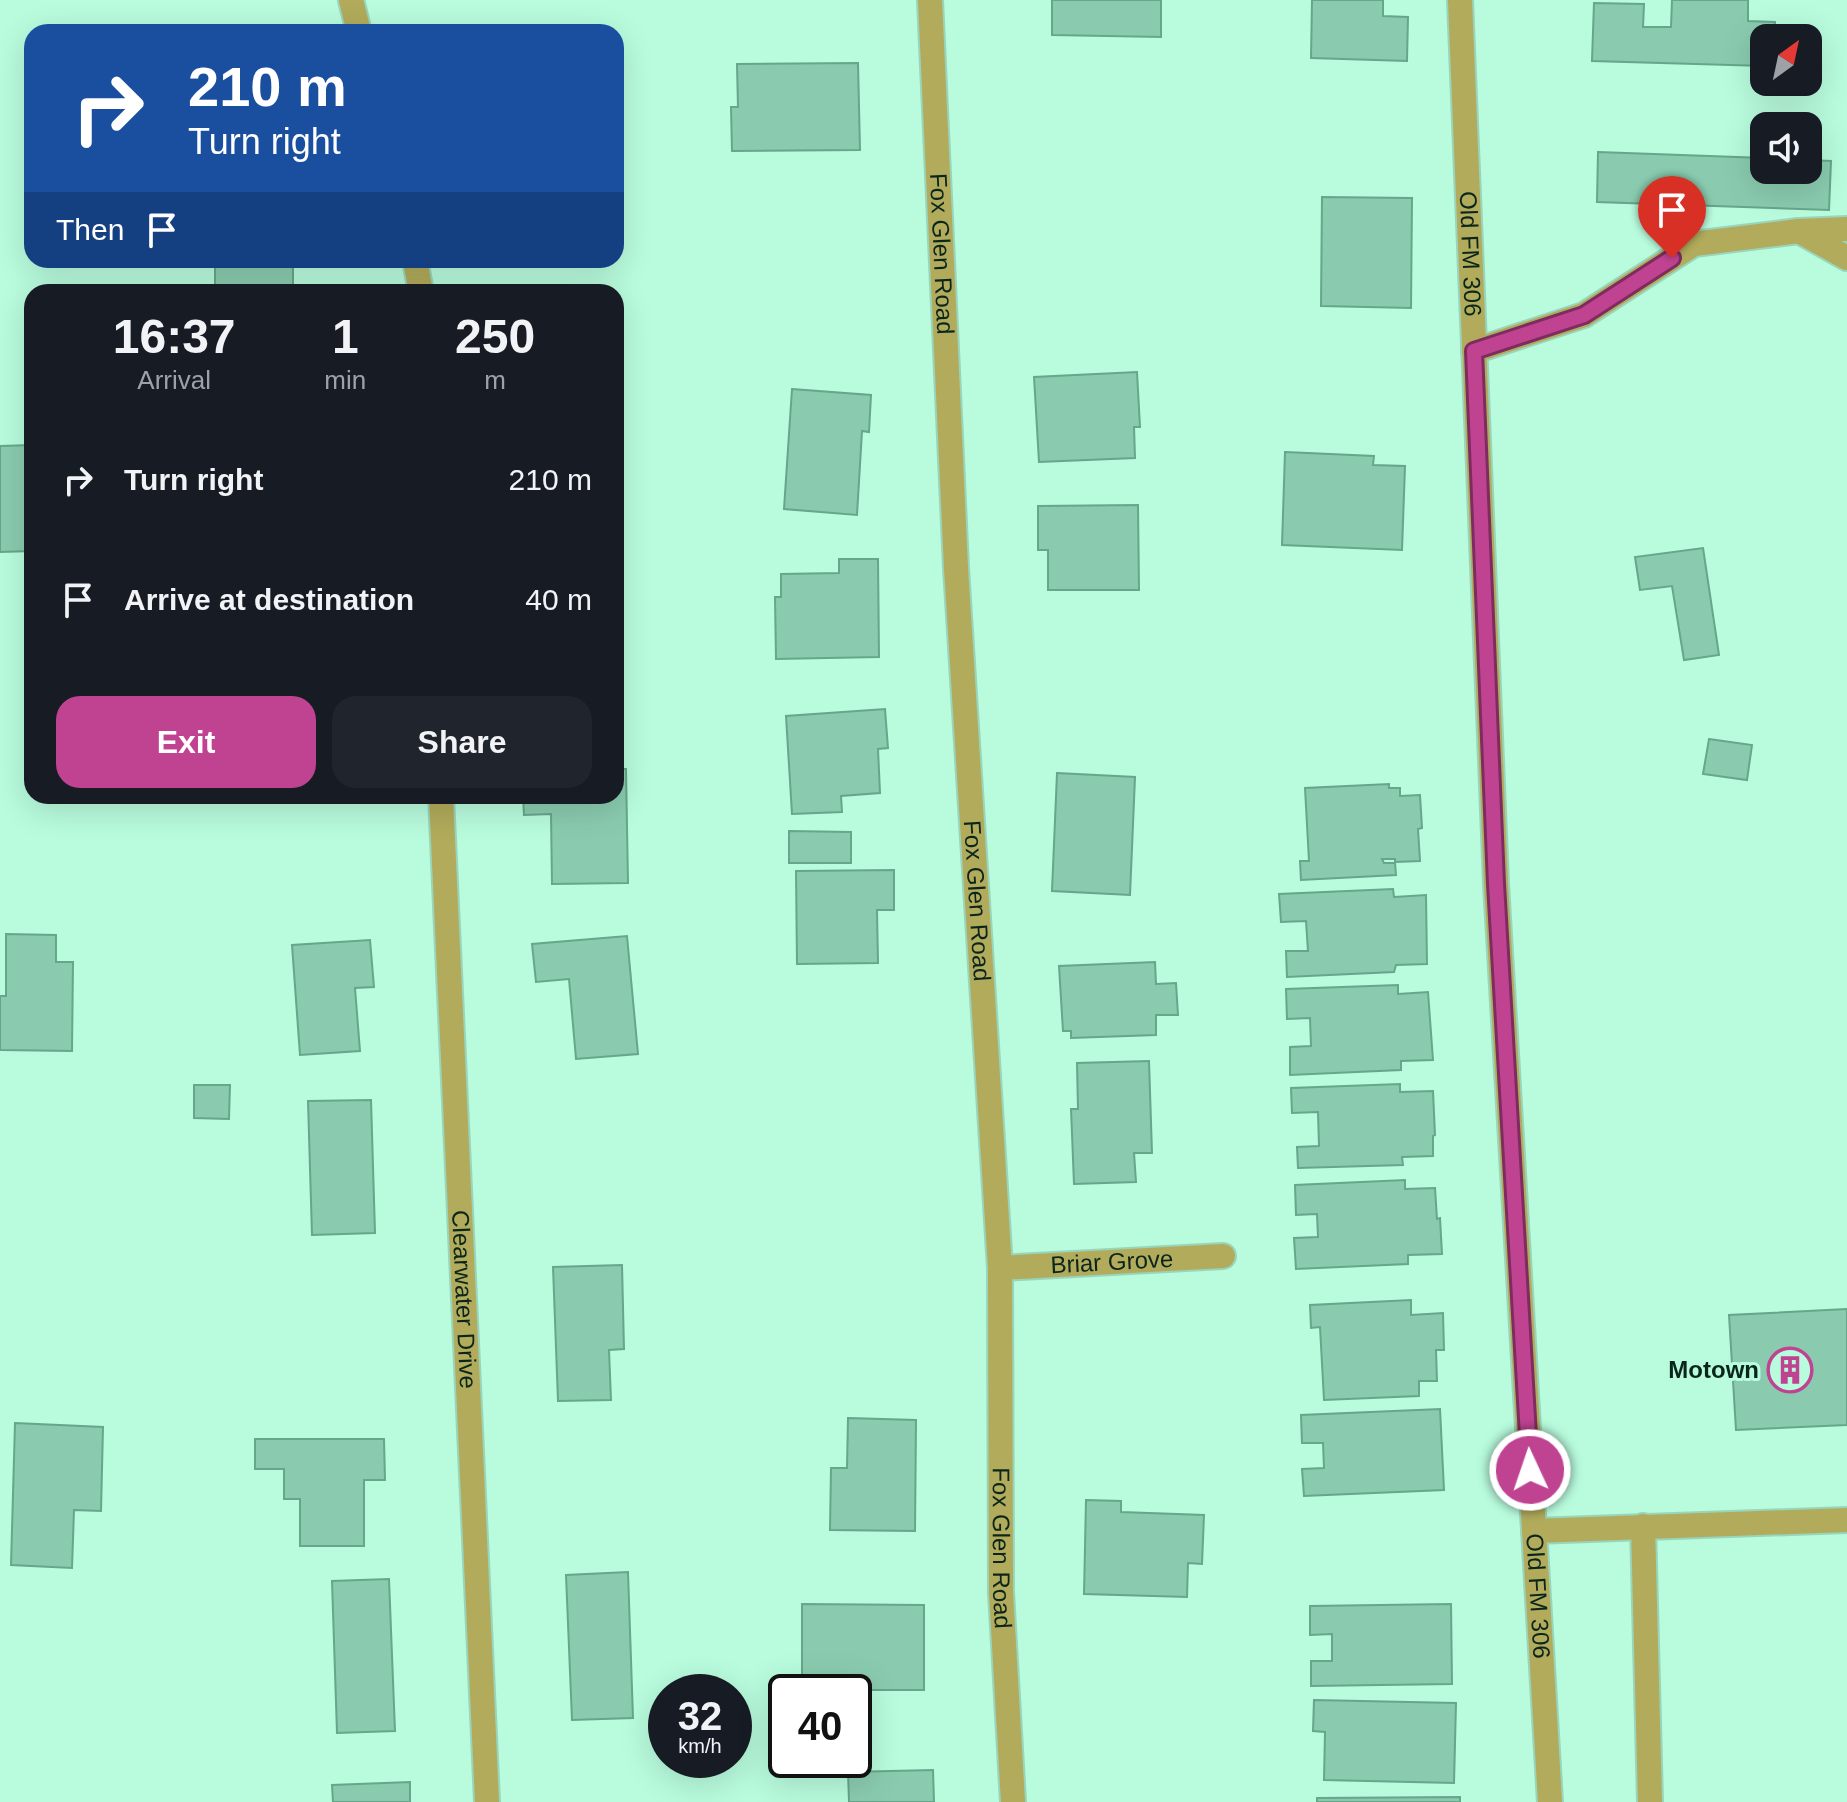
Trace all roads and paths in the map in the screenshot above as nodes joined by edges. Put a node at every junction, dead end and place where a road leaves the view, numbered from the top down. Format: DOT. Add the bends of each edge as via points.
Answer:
graph roads {
  1 [pos="354,0"];
  2 [pos="930,0"];
  3 [pos="1460,0"];
  4 [pos="358,24"];
  5 [pos="1847,229"];
  6 [pos="1799,231"];
  7 [pos="1847,258"];
  8 [pos="1474,351"];
  9 [pos="441,804"];
  10 [pos="1223,1256"];
  11 [pos="1000,1268"];
  12 [pos="1847,1520"];
  13 [pos="1643,1526"];
  14 [pos="1534,1531"];
  15 [pos="487,1802"];
  16 [pos="1013,1802"];
  17 [pos="1550,1802"];
  18 [pos="1650,1802"];
  1 -- 4 [label="street"];
  2 -- 11 [label="street, Fox Glen Road" via="957,584"];
  3 -- 8 [label="street, Old FM 306"];
  5 -- 6 [label="street"];
  6 -- 7 [label="street"];
  6 -- 8 [label="street" via="1694,244 1584,315"];
  8 -- 14 [label="street, Old FM 306" via="1496,884"];
  9 -- 15 [label="street, Clearwater Drive"];
  10 -- 11 [label="street, Briar Grove"];
  11 -- 16 [label="street, Fox Glen Road" via="1001,1592"];
  12 -- 13 [label="street"];
  13 -- 14 [label="street"];
  13 -- 18 [label="street"];
  14 -- 17 [label="street, Old FM 306"];
}
